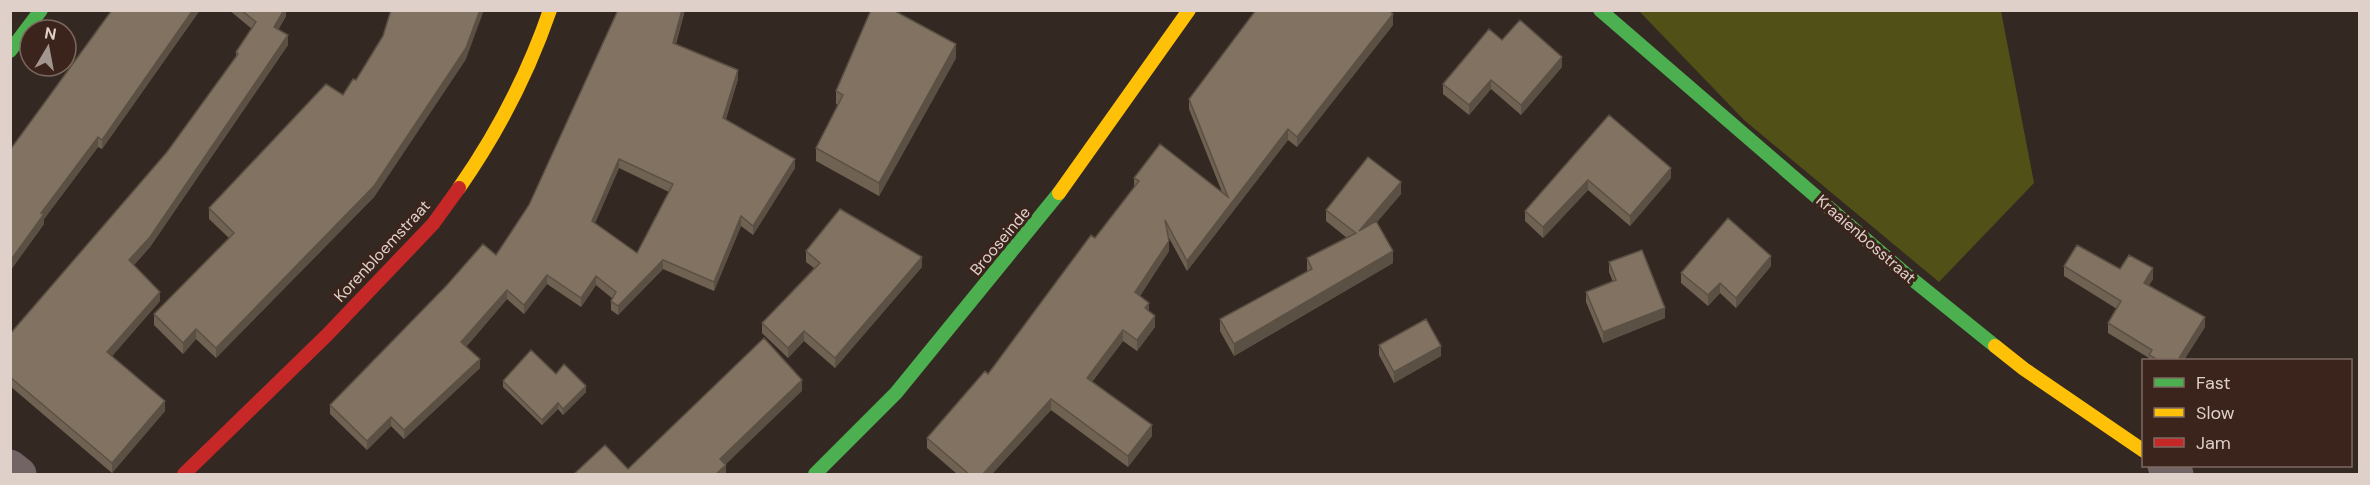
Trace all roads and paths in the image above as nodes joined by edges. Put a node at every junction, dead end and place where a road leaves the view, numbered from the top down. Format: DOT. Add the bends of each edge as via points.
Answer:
graph roads {
  1 [pos="41,10"];
  2 [pos="550,10"];
  3 [pos="1189,10"];
  4 [pos="1600,10"];
  5 [pos="10,51"];
  6 [pos="2142,450"];
  7 [pos="10,466"];
  8 [pos="20,474"];
  9 [pos="184,474"];
  10 [pos="815,474"];
  1 -- 5 [label="street"];
  2 -- 9 [label="street, Korenbloemstraat" via="534,56 492,140 433,224"];
  3 -- 10 [label="street, Brooseinde" via="1045,213 896,393"];
  4 -- 6 [label="street, Kraaienbosstraat" via="1907,275 2025,369"];
  7 -- 8 [label="street"];
}
